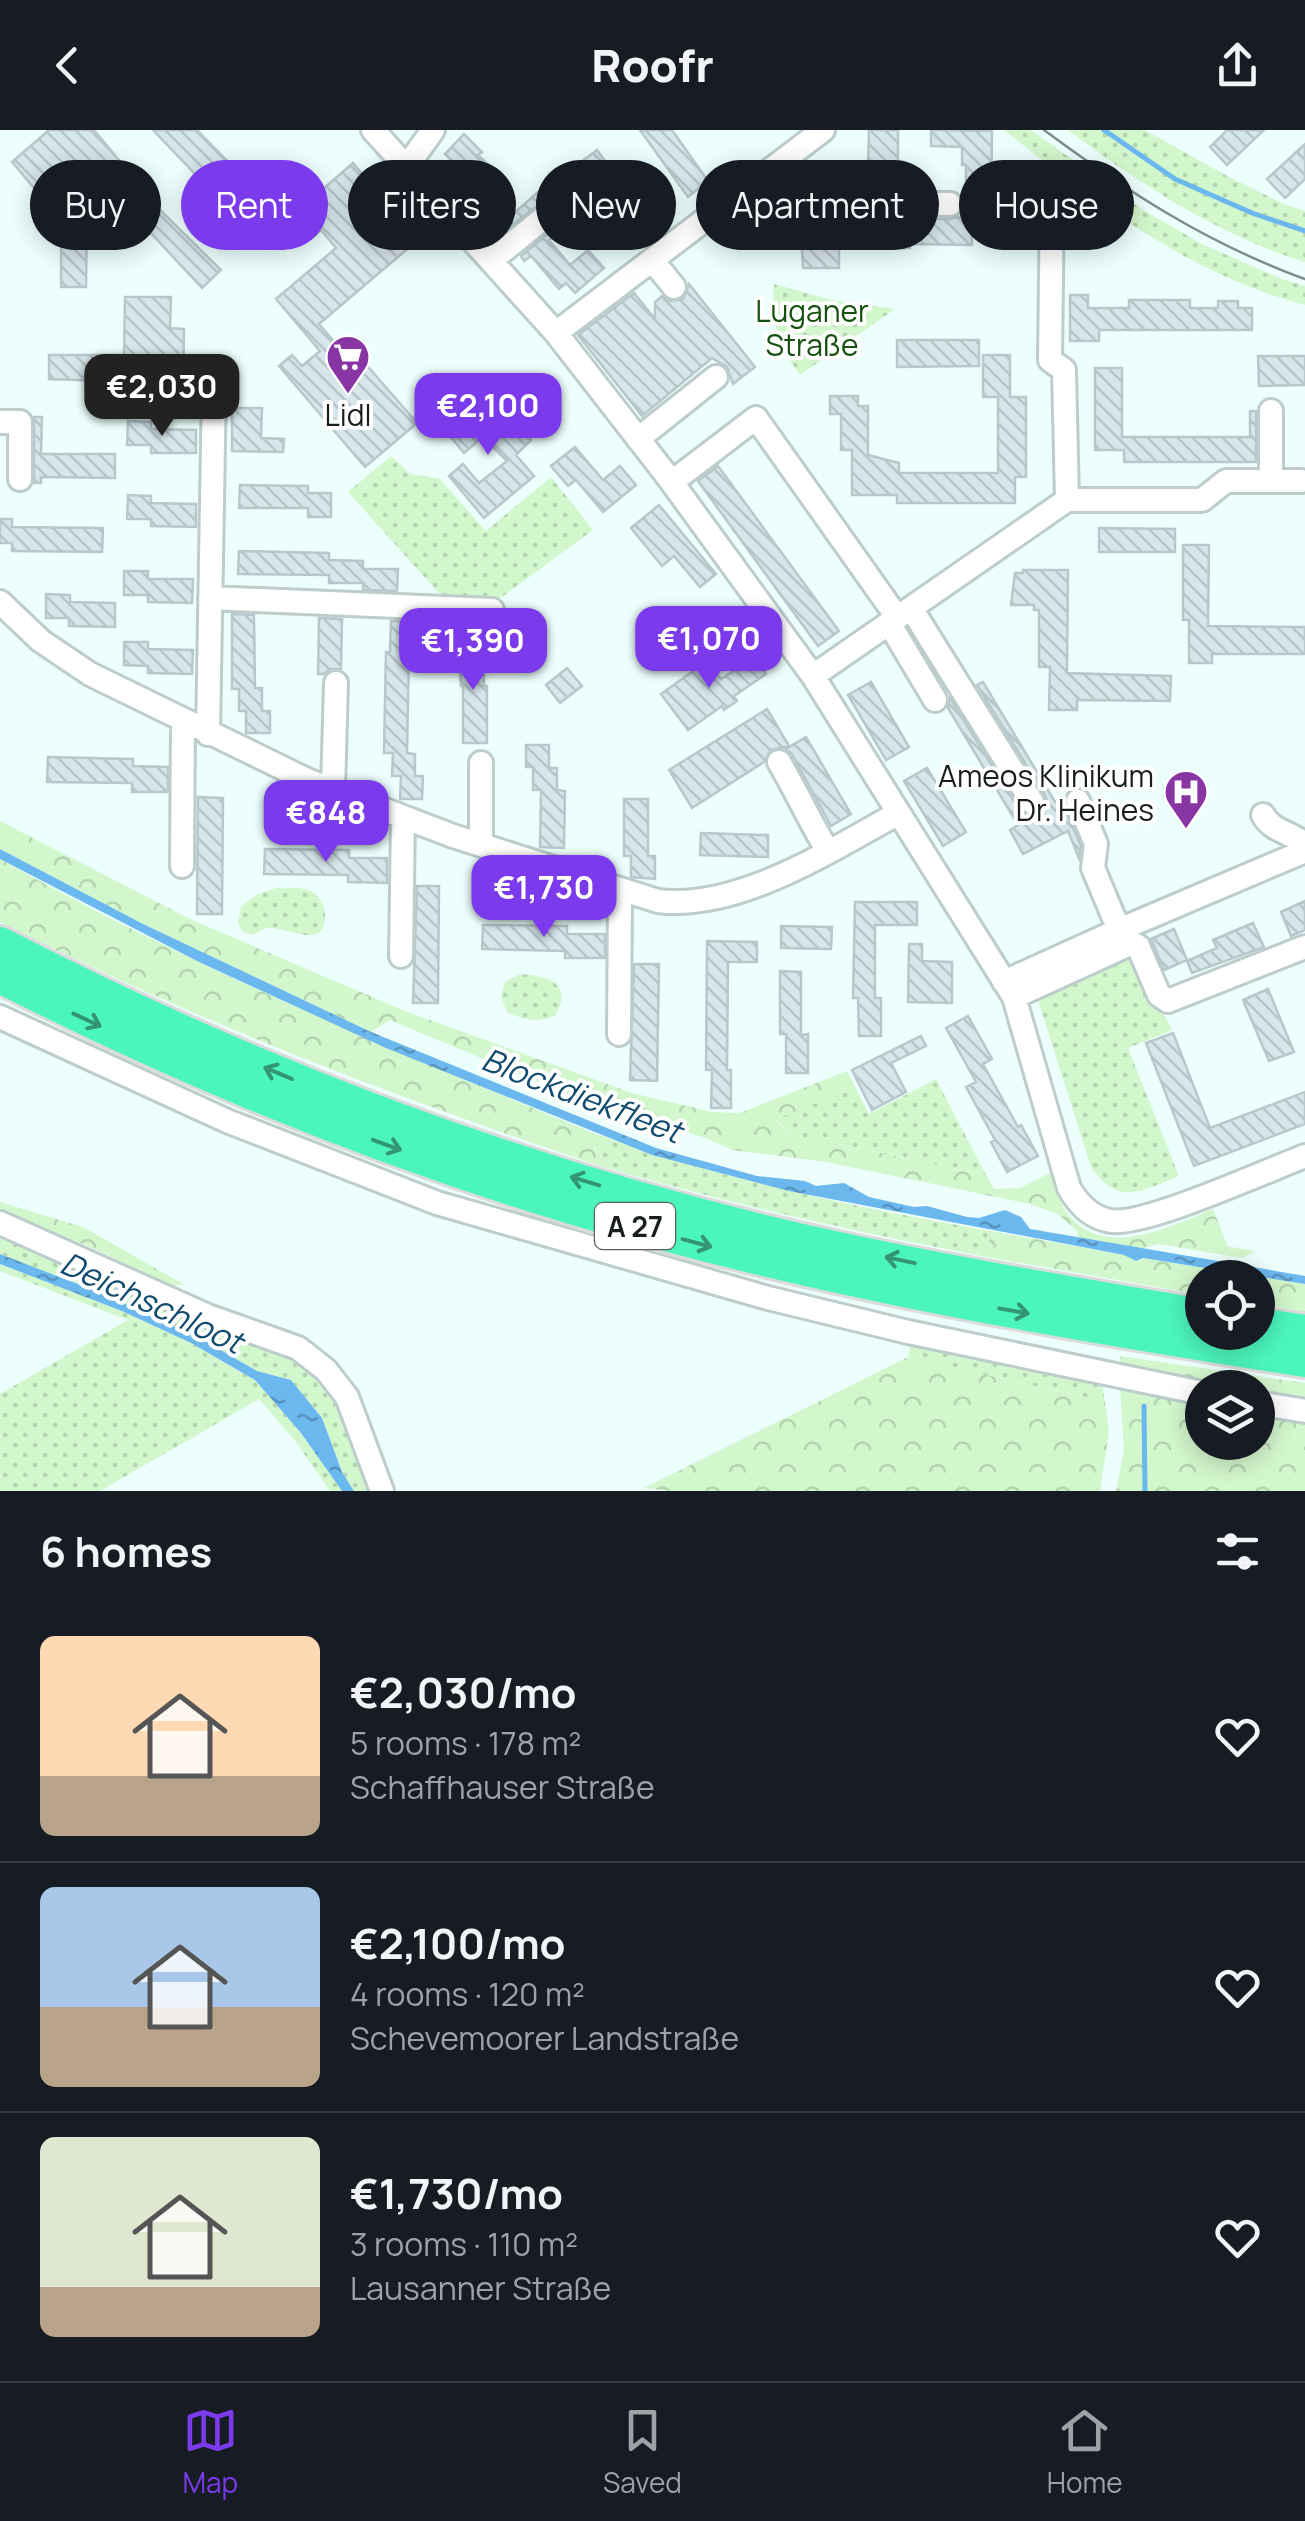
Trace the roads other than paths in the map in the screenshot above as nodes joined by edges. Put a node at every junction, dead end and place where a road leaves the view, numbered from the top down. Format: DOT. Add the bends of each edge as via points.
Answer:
graph roads {
  1 [pos="372,130"];
  2 [pos="433,130"];
  3 [pos="823,130"];
  4 [pos="400,160"];
  5 [pos="410,160"];
  6 [pos="783,160"];
  7 [pos="939,204"];
  8 [pos="950,204"];
  9 [pos="536,224"];
  10 [pos="696,226"];
  11 [pos="483,250"];
  12 [pos="1051,250"];
  13 [pos="655,257"];
  14 [pos="492,260"];
  15 [pos="677,284"];
  16 [pos="556,333"];
  17 [pos="716,377"];
  18 [pos="214,386"];
  19 [pos="1271,410"];
  20 [pos="0,422"];
  21 [pos="638,439"];
  22 [pos="20,479"];
  23 [pos="1271,480"];
  24 [pos="1301,480"];
  25 [pos="672,482"];
  26 [pos="1066,500"];
  27 [pos="210,598"];
  28 [pos="492,610"];
  29 [pos="4,615"];
  30 [pos="899,616"];
  31 [pos="813,676"];
  32 [pos="336,683"];
  33 [pos="935,700"];
  34 [pos="184,722"];
  35 [pos="208,734"];
  36 [pos="779,762"];
  37 [pos="481,764"];
  38 [pos="333,790"];
  39 [pos="1078,801"];
  40 [pos="1032,802"];
  41 [pos="897,814"];
  42 [pos="1263,815"];
  43 [pos="404,816"];
  44 [pos="481,846"];
  45 [pos="1305,847"];
  46 [pos="828,851"];
  47 [pos="182,866"];
  48 [pos="620,891"];
  49 [pos="1119,930"];
  50 [pos="0,943"];
  51 [pos="1305,947"];
  52 [pos="401,956"];
  53 [pos="0,977"];
  54 [pos="1009,989"];
  55 [pos="0,1017"];
  56 [pos="619,1034"];
  57 [pos="1305,1156"];
  58 [pos="0,1223"];
  59 [pos="1185,1312"];
  60 [pos="1275,1327"];
  61 [pos="1305,1331"];
  62 [pos="1305,1361"];
  63 [pos="1185,1390"];
  64 [pos="1275,1406"];
  65 [pos="1305,1412"];
  66 [pos="382,1491"];
  1 -- 4 [label="street"];
  2 -- 5 [label="street"];
  3 -- 6 [label="street"];
  7 -- 8 [label="street"];
  9 -- 14 [label="street"];
  10 -- 13 [label="street"];
  11 -- 14 [label="street"];
  12 -- 26 [label="street" via="1050,360 1064,370"];
  13 -- 15 [label="street"];
  13 -- 16 [label="street"];
  14 -- 16 [label="street"];
  16 -- 21 [label="street"];
  17 -- 21 [label="street"];
  18 -- 27 [label="street"];
  19 -- 23 [label="street"];
  20 -- 22 [label="street" via="20,422"];
  21 -- 25 [label="street"];
  23 -- 24 [label="street"];
  23 -- 26 [label="street" via="1226,480 1202,500"];
  25 -- 30 [label="street" via="756,418"];
  25 -- 31 [label="street"];
  26 -- 30 [label="street"];
  27 -- 28 [label="street"];
  27 -- 35 [label="street"];
  29 -- 34 [label="street" via="90,674"];
  30 -- 31 [label="street"];
  30 -- 33 [label="street"];
  30 -- 40 [label="street"];
  31 -- 41 [label="street"];
  32 -- 38 [label="street"];
  34 -- 35 [label="street"];
  34 -- 47 [label="street"];
  35 -- 38 [label="street"];
  36 -- 46 [label="street"];
  37 -- 44 [label="street"];
  38 -- 43 [label="street"];
  39 -- 49 [label="street" via="1096,844 1093,868"];
  41 -- 46 [label="street"];
  41 -- 54 [label="street"];
  42 -- 45 [label="street" via="1269,826"];
  43 -- 44 [label="street"];
  43 -- 52 [label="street"];
  44 -- 48 [label="street"];
  45 -- 49 [label="street"];
  46 -- 48 [label="street" via="714,899 676,904"];
  48 -- 56 [label="street"];
  49 -- 54 [label="street"];
  59 -- 50 [label="highway, A 27, one-way" via="835,1247 588,1182 279,1074"];
  51 -- 54 [label="street" via="1168,1001 1159,996 1132,943"];
  53 -- 62 [label="highway, A 27, one-way" via="267,1101 582,1211 841,1277"];
  54 -- 57 [label="street" via="1069,1188 1102,1218 1144,1217"];
  55 -- 63 [label="street" via="227,1121 437,1203 786,1302"];
  58 -- 66 [label="street" via="208,1316 298,1348 347,1397"];
  60 -- 61 [label="highway"];
  64 -- 65 [label="street"];
}
